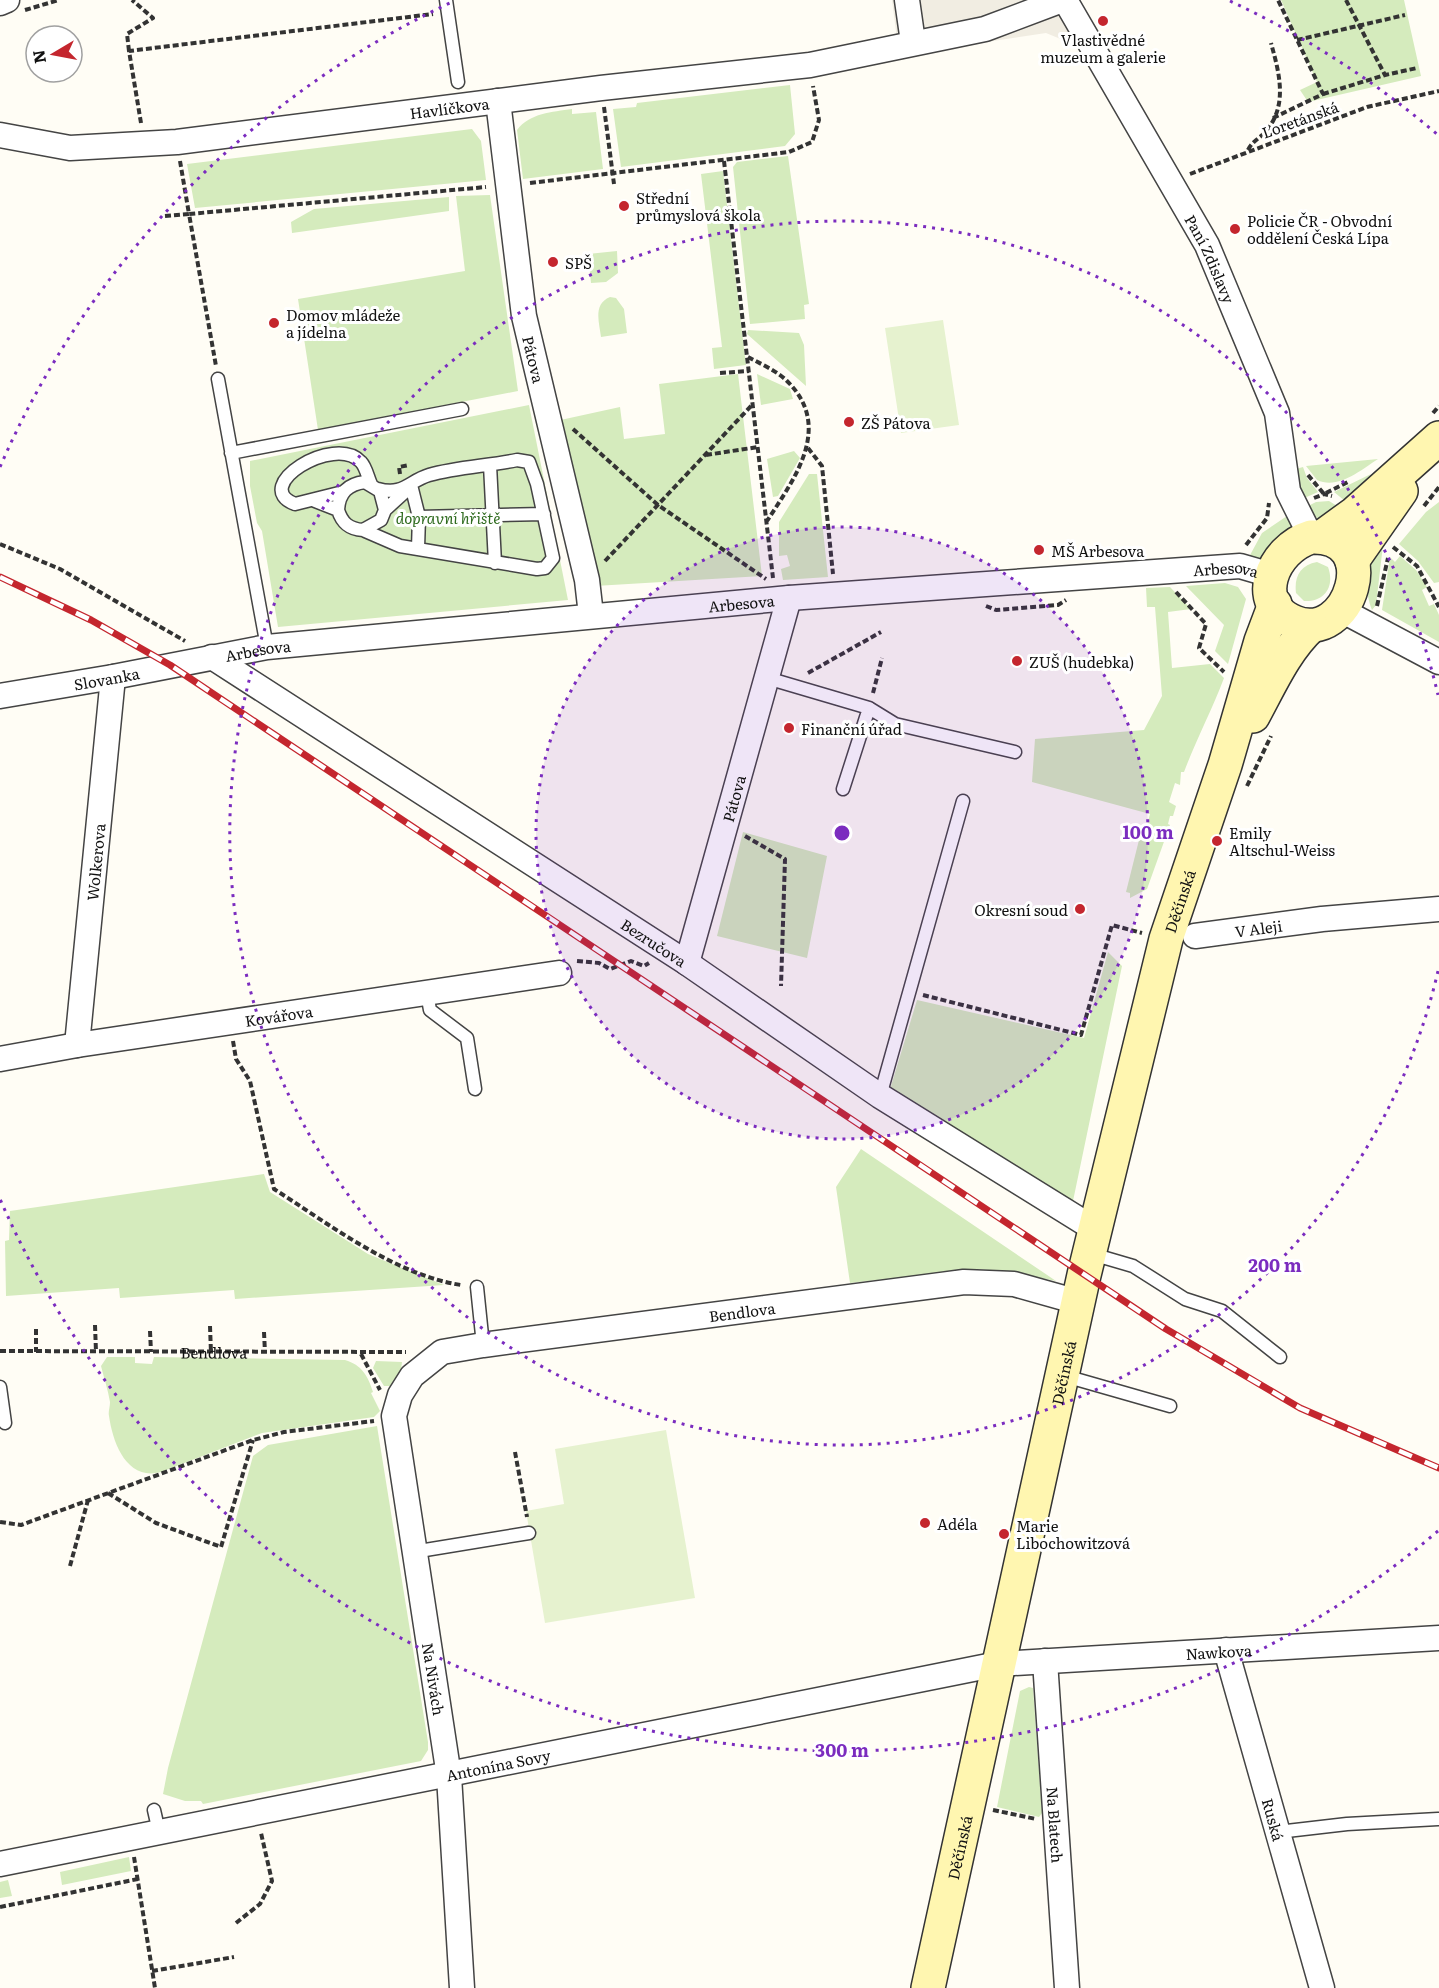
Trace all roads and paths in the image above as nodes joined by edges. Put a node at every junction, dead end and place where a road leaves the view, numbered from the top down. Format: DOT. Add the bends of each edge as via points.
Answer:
graph roads {
  1 [pos="59,0"];
  2 [pos="132,0"];
  3 [pos="907,0"];
  4 [pos="1064,0"];
  5 [pos="1278,0"];
  6 [pos="1346,0"];
  7 [pos="0,3"];
  8 [pos="15,5"];
  9 [pos="447,6"];
  10 [pos="1406,15"];
  11 [pos="1359,25"];
  12 [pos="1297,40"];
  13 [pos="905,43"];
  14 [pos="1271,43"];
  15 [pos="129,51"];
  16 [pos="810,65"];
  17 [pos="1417,68"];
  18 [pos="1385,75"];
  19 [pos="458,82"];
  20 [pos="1439,91"];
  21 [pos="1323,94"];
  22 [pos="498,101"];
  23 [pos="604,110"];
  24 [pos="1274,118"];
  25 [pos="141,127"];
  26 [pos="0,135"];
  27 [pos="177,142"];
  28 [pos="1248,151"];
  29 [pos="724,161"];
  30 [pos="612,172"];
  31 [pos="1172,181"];
  32 [pos="519,184"];
  33 [pos="614,184"];
  34 [pos="493,186"];
  35 [pos="189,214"];
  36 [pos="165,216"];
  37 [pos="748,357"];
  38 [pos="749,370"];
  39 [pos="720,373"];
  40 [pos="218,379"];
  41 [pos="543,403"];
  42 [pos="752,404"];
  43 [pos="462,409"];
  44 [pos="1439,439"];
  45 [pos="758,447"];
  46 [pos="808,448"];
  47 [pos="231,453"];
  48 [pos="705,455"];
  49 [pos="353,458"];
  50 [pos="490,465"];
  51 [pos="1305,472"];
  52 [pos="1356,478"];
  53 [pos="374,486"];
  54 [pos="409,487"];
  55 [pos="1439,487"];
  56 [pos="348,488"];
  57 [pos="1439,492"];
  58 [pos="315,501"];
  59 [pos="658,505"];
  60 [pos="338,510"];
  61 [pos="544,514"];
  62 [pos="383,515"];
  63 [pos="494,516"];
  64 [pos="419,517"];
  65 [pos="1267,518"];
  66 [pos="767,522"];
  67 [pos="363,530"];
  68 [pos="1317,537"];
  69 [pos="391,540"];
  70 [pos="0,544"];
  71 [pos="418,548"];
  72 [pos="1244,548"];
  73 [pos="1352,561"];
  74 [pos="495,563"];
  75 [pos="587,580"];
  76 [pos="833,580"];
  77 [pos="1273,590"];
  78 [pos="1176,591"];
  79 [pos="789,598"];
  80 [pos="1439,607"];
  81 [pos="591,615"];
  82 [pos="1354,617"];
  83 [pos="1311,626"];
  84 [pos="881,632"];
  85 [pos="267,647"];
  86 [pos="213,657"];
  87 [pos="882,658"];
  88 [pos="1439,662"];
  89 [pos="1229,676"];
  90 [pos="113,677"];
  91 [pos="778,681"];
  92 [pos="0,696"];
  93 [pos="869,708"];
  94 [pos="1015,752"];
  95 [pos="1225,765"];
  96 [pos="843,789"];
  97 [pos="963,801"];
  98 [pos="737,832"];
  99 [pos="1439,909"];
  100 [pos="1141,932"];
  101 [pos="1195,936"];
  102 [pos="679,958"];
  103 [pos="559,973"];
  104 [pos="781,986"];
  105 [pos="910,992"];
  106 [pos="427,993"];
  107 [pos="230,1022"];
  108 [pos="77,1045"];
  109 [pos="0,1059"];
  110 [pos="475,1089"];
  111 [pos="879,1096"];
  112 [pos="264,1137"];
  113 [pos="256,1138"];
  114 [pos="1093,1242"];
  115 [pos="477,1287"];
  116 [pos="1078,1302"];
  117 [pos="95,1325"];
  118 [pos="210,1326"];
  119 [pos="36,1329"];
  120 [pos="150,1330"];
  121 [pos="264,1332"];
  122 [pos="483,1345"];
  123 [pos="0,1352"];
  124 [pos="36,1352"];
  125 [pos="96,1352"];
  126 [pos="151,1352"];
  127 [pos="417,1352"];
  128 [pos="211,1353"];
  129 [pos="265,1353"];
  130 [pos="360,1354"];
  131 [pos="1280,1357"];
  132 [pos="412,1376"];
  133 [pos="1064,1376"];
  134 [pos="0,1387"];
  135 [pos="381,1392"];
  136 [pos="1170,1406"];
  137 [pos="381,1420"];
  138 [pos="5,1422"];
  139 [pos="253,1440"];
  140 [pos="515,1452"];
  141 [pos="108,1493"];
  142 [pos="88,1499"];
  143 [pos="0,1522"];
  144 [pos="529,1533"];
  145 [pos="413,1552"];
  146 [pos="70,1566"];
  147 [pos="1439,1638"];
  148 [pos="1226,1650"];
  149 [pos="1046,1661"];
  150 [pos="998,1664"];
  151 [pos="449,1776"];
  152 [pos="993,1810"];
  153 [pos="257,1814"];
  154 [pos="1438,1818"];
  155 [pos="1045,1821"];
  156 [pos="1278,1832"];
  157 [pos="132,1838"];
  158 [pos="0,1861"];
  159 [pos="138,1879"];
  160 [pos="0,1907"];
  161 [pos="237,1923"];
  162 [pos="234,1958"];
  163 [pos="152,1971"];
  164 [pos="155,1988"];
  165 [pos="462,1988"];
  166 [pos="928,1988"];
  167 [pos="1067,1988"];
  168 [pos="1322,1988"];
  1 -- 8 [label="path"];
  2 -- 15 [label="path" via="153,18 127,34"];
  3 -- 13 [label="street"];
  4 -- 13 [label="street, Havlíčkova" via="985,29"];
  4 -- 31 [label="street, Paní Zdislavy"];
  5 -- 12 [label="path"];
  6 -- 11 [label="path"];
  7 -- 8 [label="street"];
  9 -- 15 [label="path"];
  9 -- 19 [label="lane"];
  10 -- 11 [label="path"];
  11 -- 12 [label="path"];
  11 -- 18 [label="path"];
  12 -- 21 [label="path"];
  13 -- 16 [label="street, Havlíčkova"];
  14 -- 24 [label="path" via="1281,102"];
  15 -- 25 [label="path"];
  16 -- 22 [label="street, Havlíčkova"];
  16 -- 29 [label="path" via="819,120 812,142 789,152"];
  17 -- 18 [label="path"];
  18 -- 21 [label="path"];
  20 -- 28 [label="path, Loretánská" via="1367,107"];
  21 -- 24 [label="path"];
  22 -- 27 [label="street, Havlíčkova"];
  22 -- 41 [label="street, Pátova" via="524,316"];
  23 -- 30 [label="path"];
  24 -- 28 [label="path"];
  26 -- 27 [label="street, Havlíčkova" via="70,148"];
  27 -- 35 [label="path"];
  28 -- 31 [label="path, Loretánská"];
  29 -- 30 [label="path"];
  29 -- 37 [label="path"];
  30 -- 32 [label="path"];
  30 -- 33 [label="path"];
  31 -- 68 [label="street, Paní Zdislavy" via="1207,245 1277,413 1288,491"];
  34 -- 35 [label="path"];
  35 -- 36 [label="path"];
  35 -- 40 [label="path"];
  37 -- 38 [label="path"];
  37 -- 46 [label="path" via="787,381 801,399"];
  38 -- 39 [label="path"];
  38 -- 42 [label="path"];
  40 -- 47 [label="lane"];
  41 -- 59 [label="path"];
  41 -- 75 [label="street, Pátova"];
  42 -- 45 [label="path"];
  42 -- 48 [label="path"];
  43 -- 47 [label="lane"];
  44 -- 68 [label="main road, Děčínská" via="1355,513"];
  44 -- 73 [label="main road, Děčínská"];
  45 -- 48 [label="path"];
  45 -- 66 [label="path"];
  46 -- 66 [label="path"];
  46 -- 76 [label="path" via="822,466"];
  47 -- 85 [label="lane"];
  48 -- 59 [label="path"];
  49 -- 53 [label="lane" via="362,463"];
  49 -- 56 [label="lane" via="357,472"];
  49 -- 58 [label="lane" via="346,453 331,454 287,475 283,489 288,501"];
  50 -- 54 [label="lane" via="428,475"];
  50 -- 61 [label="lane" via="529,462"];
  50 -- 63 [label="lane"];
  51 -- 52 [label="path" via="1324,494"];
  53 -- 54 [label="lane" via="388,492"];
  53 -- 56 [label="lane"];
  53 -- 62 [label="lane" via="383,497"];
  54 -- 62 [label="lane"];
  54 -- 64 [label="lane"];
  55 -- 57 [label="path" via="1432,496"];
  56 -- 58 [label="lane"];
  56 -- 60 [label="lane"];
  58 -- 60 [label="lane"];
  59 -- 66 [label="path" via="774,584"];
  59 -- 75 [label="path"];
  60 -- 67 [label="lane" via="349,527"];
  61 -- 63 [label="lane"];
  61 -- 74 [label="lane" via="553,558 545,568"];
  62 -- 67 [label="lane"];
  62 -- 69 [label="lane"];
  63 -- 64 [label="lane"];
  63 -- 74 [label="lane"];
  64 -- 71 [label="lane"];
  65 -- 72 [label="path"];
  67 -- 69 [label="lane"];
  68 -- 73 [label="main road" via="1340,544"];
  68 -- 77 [label="main road, Děčínská" via="1285,551"];
  69 -- 71 [label="lane" via="400,546"];
  70 -- 86 [label="path" via="60,569"];
  71 -- 74 [label="lane"];
  73 -- 82 [label="main road"];
  75 -- 81 [label="street, Pátova"];
  77 -- 79 [label="street, Arbesova" via="1240,566"];
  77 -- 83 [label="main road" via="1287,619"];
  77 -- 95 [label="main road, Děčínská"];
  78 -- 89 [label="path" via="1206,624 1199,648"];
  79 -- 81 [label="street, Arbesova"];
  79 -- 91 [label="street, Pátova"];
  80 -- 82 [label="path" via="1417,566 1391,545 1376,611"];
  81 -- 85 [label="street, Arbesova"];
  82 -- 83 [label="main road, Děčínská"];
  82 -- 88 [label="street"];
  83 -- 95 [label="main road, Děčínská" via="1286,656"];
  84 -- 91 [label="path"];
  85 -- 86 [label="street, Arbesova"];
  86 -- 90 [label="street, Slovanka"];
  86 -- 102 [label="street, Bezručova"];
  87 -- 93 [label="path"];
  90 -- 92 [label="street, Slovanka"];
  90 -- 108 [label="street, Wolkerova"];
  91 -- 93 [label="lane"];
  91 -- 102 [label="street, Pátova"];
  93 -- 94 [label="lane" via="895,724"];
  93 -- 96 [label="lane"];
  95 -- 114 [label="main road, Děčínská" via="1166,939"];
  97 -- 105 [label="lane"];
  98 -- 104 [label="path" via="785,859"];
  99 -- 101 [label="street, V Aleji"];
  100 -- 105 [label="path" via="1112,926 1081,1035"];
  102 -- 103 [label="path" via="644,966 630,961 610,969 599,963 574,961"];
  102 -- 111 [label="street, Bezručova"];
  103 -- 106 [label="street, Kovářova"];
  105 -- 111 [label="lane"];
  106 -- 107 [label="street, Kovářova"];
  106 -- 110 [label="lane" via="430,1010 467,1038"];
  107 -- 108 [label="street, Kovářova"];
  107 -- 112 [label="path" via="236,1059 250,1081"];
  108 -- 109 [label="street, Kovářova"];
  111 -- 114 [label="street, Bezručova"];
  112 -- 113 [label="path"];
  112 -- 115 [label="path" via="274,1189 373,1252 441,1282"];
  114 -- 116 [label="main road, Děčínská"];
  114 -- 131 [label="lane" via="1185,1299 1222,1311"];
  115 -- 122 [label="lane"];
  116 -- 122 [label="street, Bendlova" via="1014,1284 964,1282"];
  116 -- 133 [label="main road, Děčínská"];
  117 -- 125 [label="path"];
  118 -- 128 [label="path"];
  119 -- 124 [label="path"];
  120 -- 126 [label="path"];
  121 -- 129 [label="path"];
  122 -- 132 [label="street, Bendlova" via="442,1352"];
  123 -- 124 [label="path, Bendlova"];
  124 -- 125 [label="path, Bendlova"];
  125 -- 126 [label="path, Bendlova"];
  126 -- 128 [label="path, Bendlova"];
  127 -- 130 [label="path, Bendlova"];
  128 -- 129 [label="path, Bendlova"];
  129 -- 130 [label="path, Bendlova"];
  130 -- 135 [label="path"];
  132 -- 145 [label="street, Na Nivách" via="400,1395 394,1416"];
  133 -- 136 [label="lane"];
  133 -- 150 [label="main road, Děčínská"];
  134 -- 138 [label="lane"];
  137 -- 139 [label="path" via="284,1432"];
  139 -- 141 [label="path"];
  139 -- 141 [label="path" via="221,1547 156,1522"];
  140 -- 144 [label="path"];
  141 -- 142 [label="path"];
  142 -- 143 [label="path" via="21,1525"];
  142 -- 146 [label="path"];
  144 -- 145 [label="lane"];
  145 -- 151 [label="street, Na Nivách"];
  147 -- 148 [label="street, Nawkova"];
  148 -- 149 [label="street, Nawkova"];
  148 -- 156 [label="street, Ruská"];
  149 -- 150 [label="street, Nawkova"];
  149 -- 167 [label="street, Na Blatech"];
  150 -- 151 [label="street, Antonína Sovy"];
  150 -- 166 [label="main road, Děčínská"];
  151 -- 153 [label="street, Antonína Sovy"];
  151 -- 165 [label="street, Na Nivách"];
  152 -- 155 [label="path"];
  153 -- 157 [label="street, Antonína Sovy" via="157,1821"];
  153 -- 161 [label="path" via="272,1881 260,1904"];
  154 -- 156 [label="lane"];
  156 -- 168 [label="street, Ruská"];
  157 -- 158 [label="street, Antonína Sovy"];
  157 -- 159 [label="path"];
  159 -- 160 [label="path"];
  159 -- 163 [label="path"];
  162 -- 163 [label="path"];
  163 -- 164 [label="path"];
}
